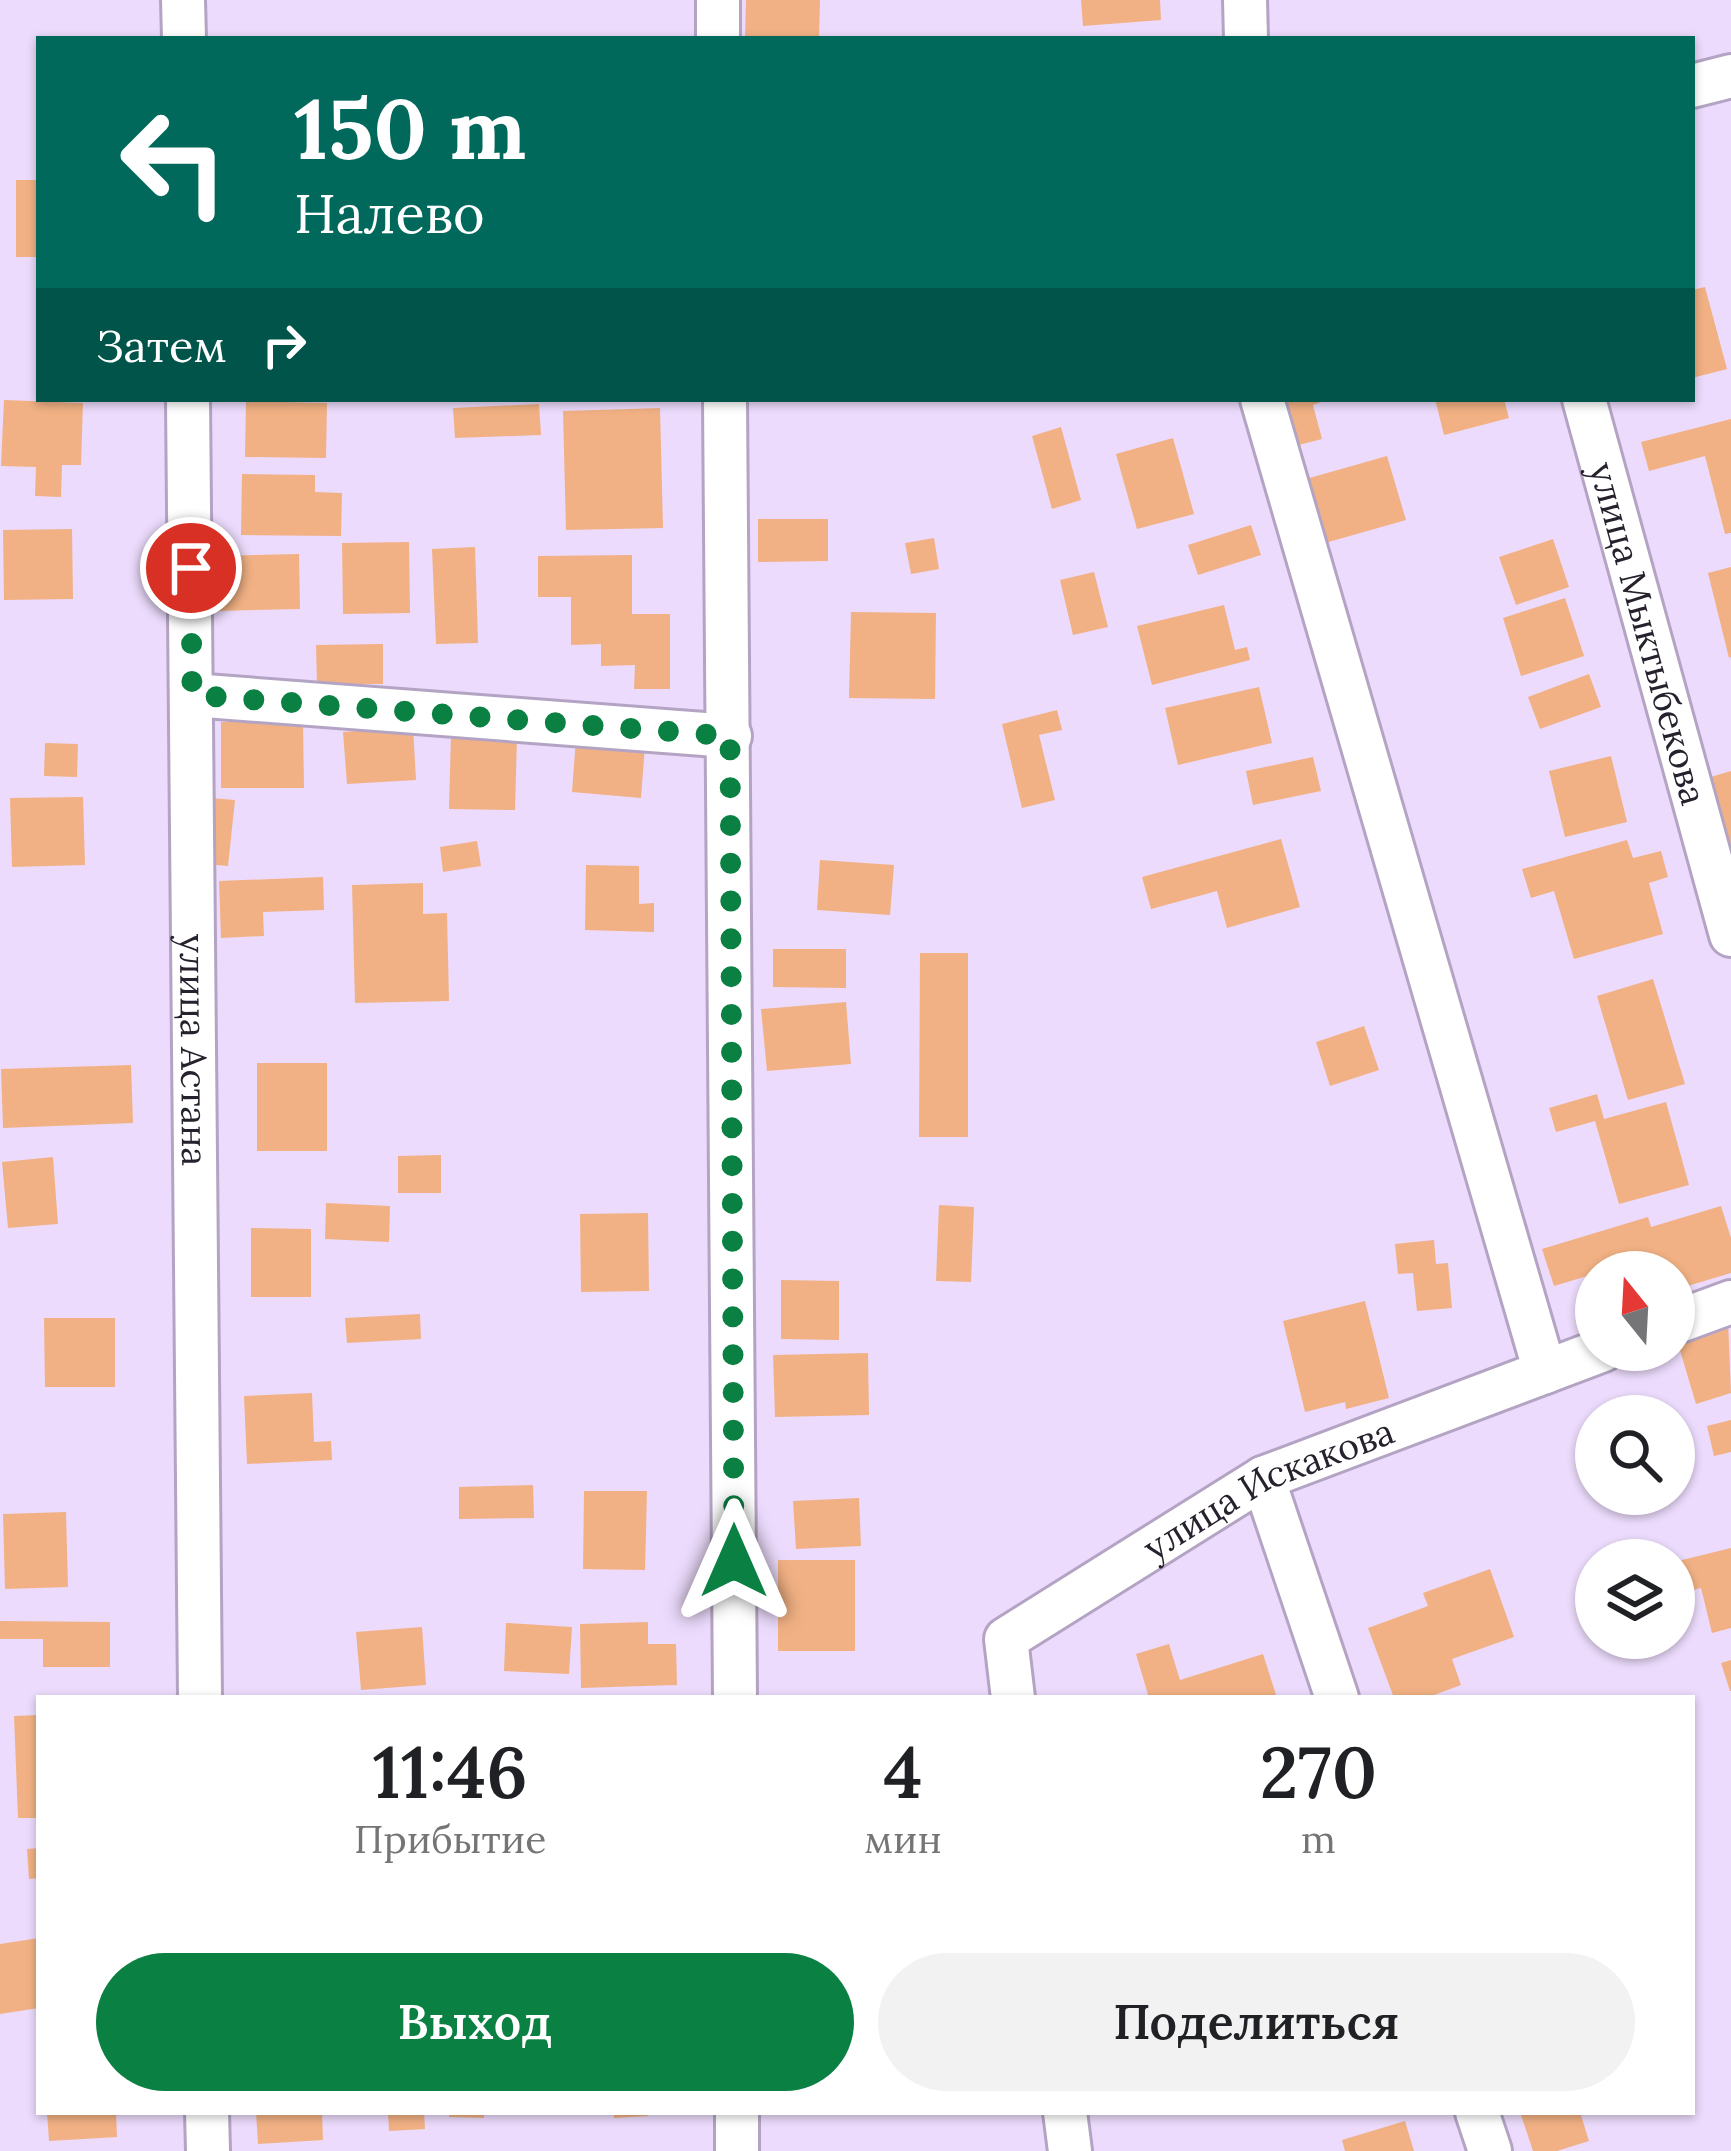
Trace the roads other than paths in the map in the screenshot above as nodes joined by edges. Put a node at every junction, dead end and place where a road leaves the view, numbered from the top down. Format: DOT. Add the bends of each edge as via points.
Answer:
graph roads {
  1 [pos="183,0"];
  2 [pos="718,0"];
  3 [pos="1245,0"];
  4 [pos="184,36"];
  5 [pos="718,36"];
  6 [pos="1246,36"];
  7 [pos="1731,76"];
  8 [pos="1695,85"];
  9 [pos="188,402"];
  10 [pos="724,402"];
  11 [pos="1263,402"];
  12 [pos="1585,402"];
  13 [pos="192,695"];
  14 [pos="730,736"];
  15 [pos="1731,934"];
  16 [pos="1731,1302"];
  17 [pos="1695,1315"];
  18 [pos="1575,1361"];
  19 [pos="1545,1372"];
  20 [pos="1263,1478"];
  21 [pos="200,1695"];
  22 [pos="735,1695"];
  23 [pos="1013,1695"];
  24 [pos="1336,1695"];
  25 [pos="207,2115"];
  26 [pos="737,2115"];
  27 [pos="1065,2115"];
  28 [pos="1478,2115"];
  29 [pos="208,2151"];
  30 [pos="737,2151"];
  31 [pos="1070,2151"];
  32 [pos="1490,2151"];
  1 -- 4 [label="street"];
  2 -- 5 [label="street"];
  3 -- 6 [label="street"];
  7 -- 8 [label="street"];
  9 -- 13 [label="street, улица Астана"];
  10 -- 14 [label="street"];
  11 -- 19 [label="street"];
  12 -- 15 [label="street, улица Мыктыбекова"];
  13 -- 14 [label="street"];
  13 -- 21 [label="street, улица Астана"];
  14 -- 22 [label="street"];
  16 -- 17 [label="street"];
  18 -- 19 [label="street, улица Искакова"];
  19 -- 20 [label="street, улица Искакова"];
  20 -- 23 [label="street, улица Искакова" via="1006,1639"];
  20 -- 24 [label="street"];
  25 -- 29 [label="street"];
  26 -- 30 [label="street"];
  27 -- 31 [label="street"];
  28 -- 32 [label="street"];
}
